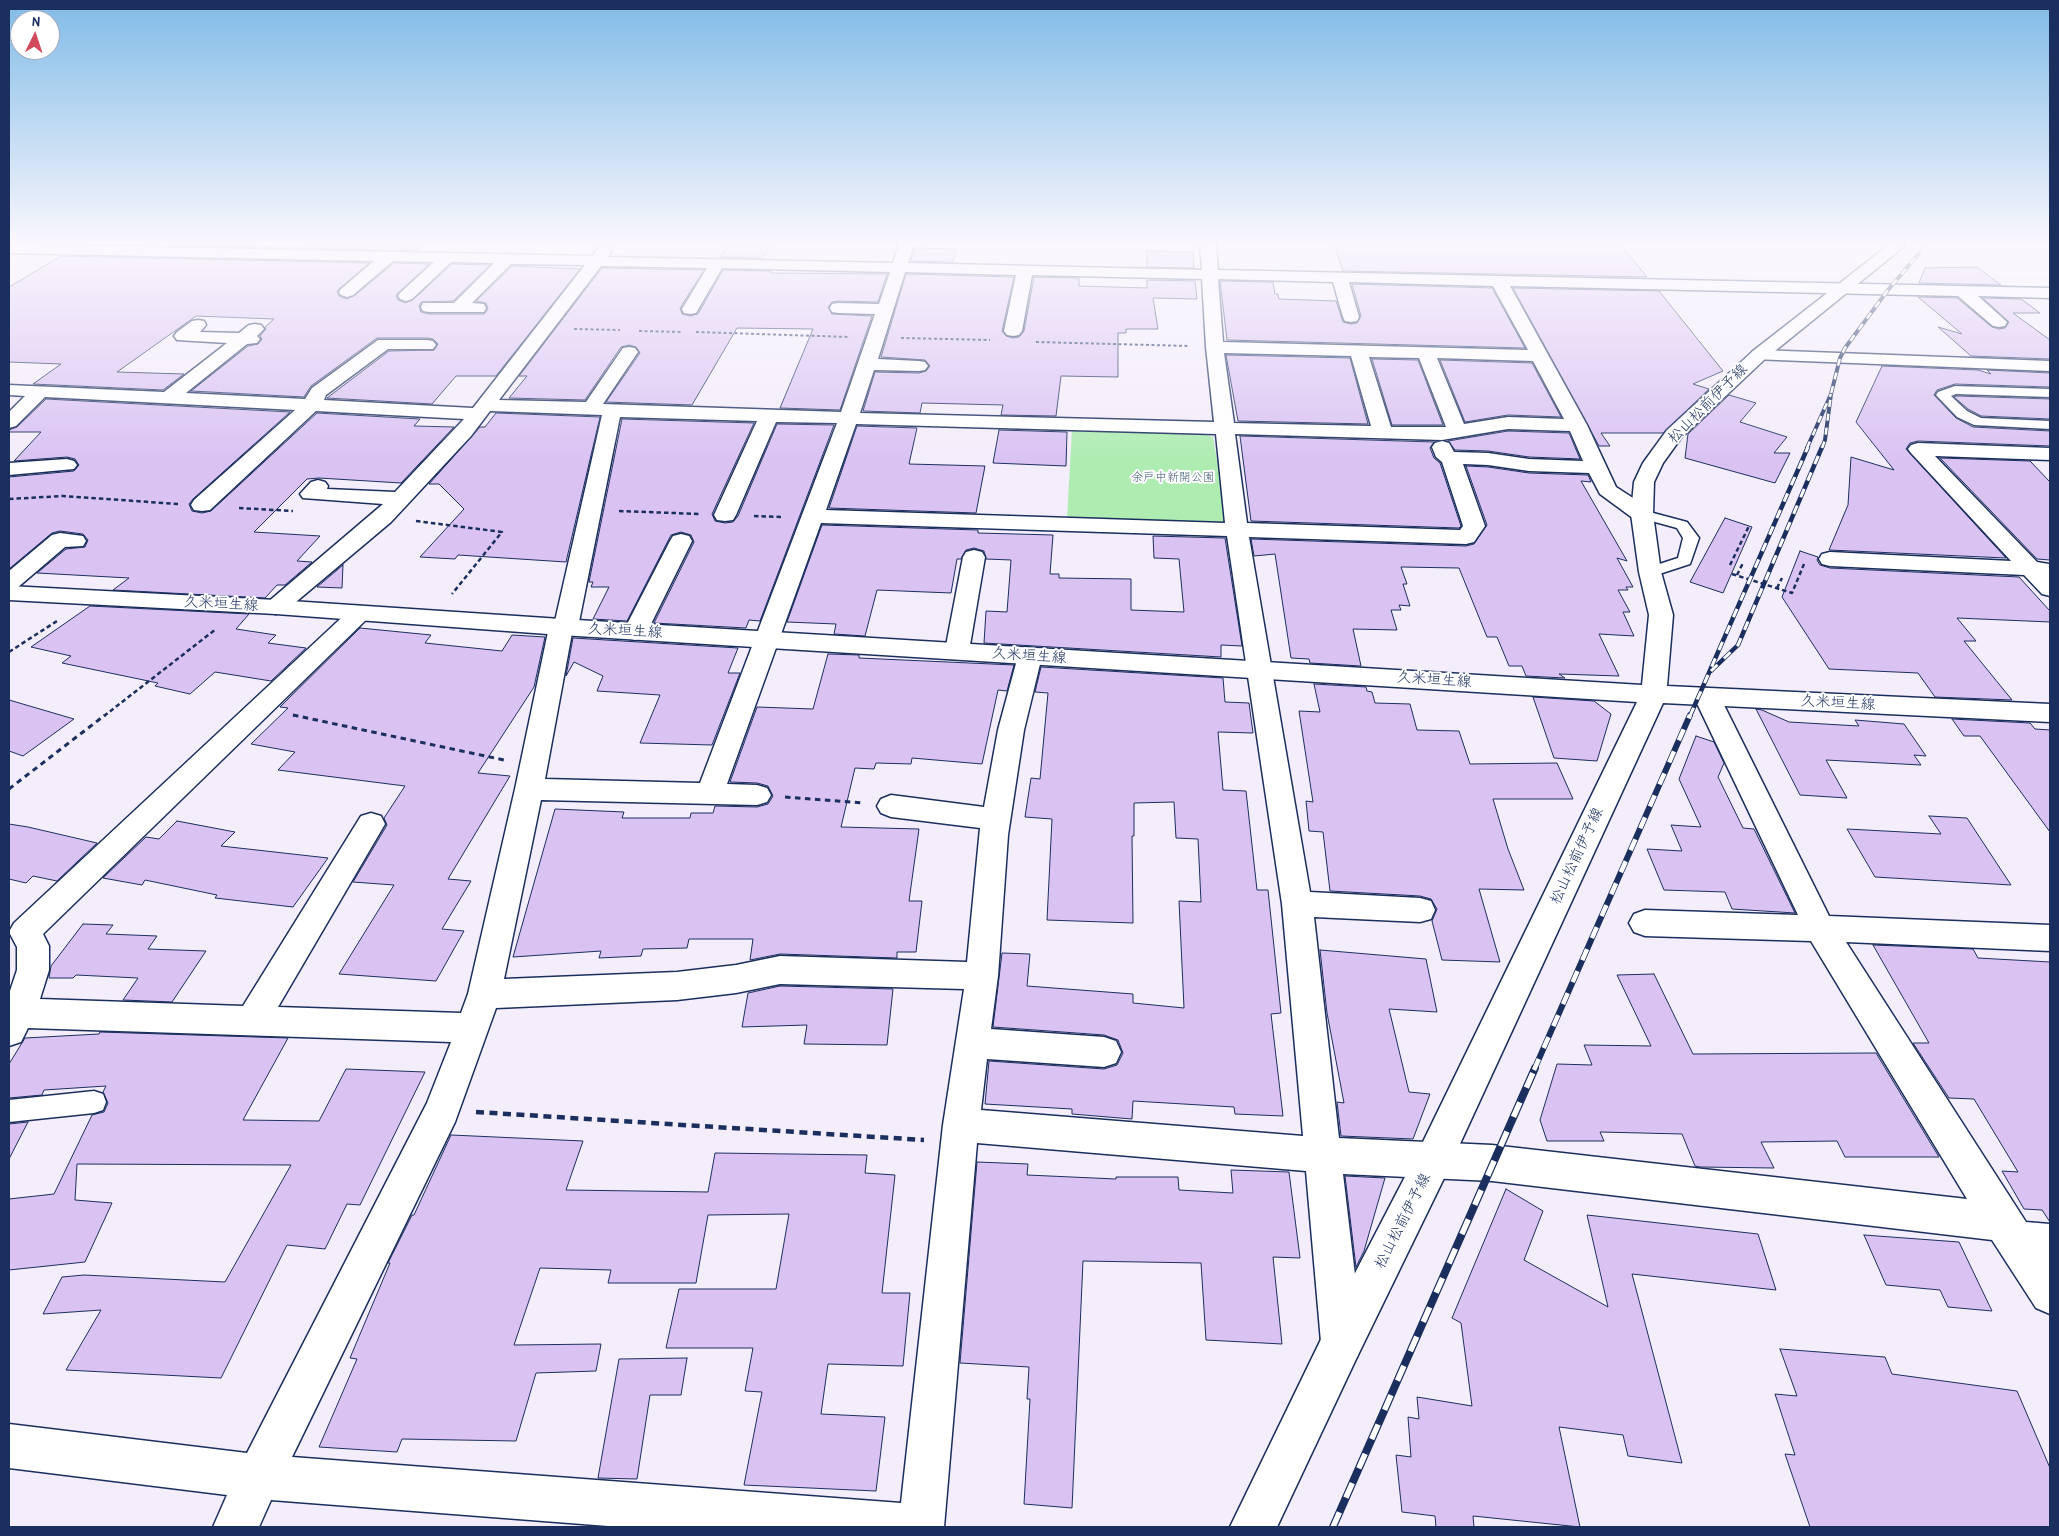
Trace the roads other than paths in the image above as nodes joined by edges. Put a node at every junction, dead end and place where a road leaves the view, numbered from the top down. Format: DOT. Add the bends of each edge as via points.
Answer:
graph roads {
  1 [pos="553,316"];
  2 [pos="883,316"];
  3 [pos="1016,316"];
  4 [pos="1213,316"];
  5 [pos="1518,316"];
  6 [pos="1809,316"];
  7 [pos="1991,316"];
  8 [pos="1999,322"];
  9 [pos="198,325"];
  10 [pos="1013,331"];
  11 [pos="427,345"];
  12 [pos="1215,347"];
  13 [pos="608,351"];
  14 [pos="1358,351"];
  15 [pos="630,352"];
  16 [pos="648,353"];
  17 [pos="1426,353"];
  18 [pos="1759,355"];
  19 [pos="1541,356"];
  20 [pos="867,364"];
  21 [pos="918,366"];
  22 [pos="2050,366"];
  23 [pos="9,390"];
  24 [pos="41,391"];
  25 [pos="2050,393"];
  26 [pos="170,397"];
  27 [pos="312,406"];
  28 [pos="602,409"];
  29 [pos="480,410"];
  30 [pos="769,416"];
  31 [pos="849,418"];
  32 [pos="9,422"];
  33 [pos="1577,424"];
  34 [pos="2050,425"];
  35 [pos="1226,429"];
  36 [pos="1457,431"];
  37 [pos="1383,433"];
  38 [pos="1437,434"];
  39 [pos="2050,454"];
  40 [pos="1451,458"];
  41 [pos="67,465"];
  42 [pos="1596,467"];
  43 [pos="9,469"];
  44 [pos="318,486"];
  45 [pos="401,499"];
  46 [pos="202,505"];
  47 [pos="1642,514"];
  48 [pos="725,515"];
  49 [pos="813,516"];
  50 [pos="1237,530"];
  51 [pos="76,540"];
  52 [pos="681,541"];
  53 [pos="974,557"];
  54 [pos="1830,559"];
  55 [pos="2041,570"];
  56 [pos="1650,572"];
  57 [pos="9,583"];
  58 [pos="2050,589"];
  59 [pos="9,592"];
  60 [pos="276,607"];
  61 [pos="360,613"];
  62 [pos="564,627"];
  63 [pos="635,632"];
  64 [pos="768,640"];
  65 [pos="957,651"];
  66 [pos="1030,656"];
  67 [pos="1258,669"];
  68 [pos="1654,694"];
  69 [pos="1707,697"];
  70 [pos="2050,713"];
  71 [pos="532,778"];
  72 [pos="710,793"];
  73 [pos="757,795"];
  74 [pos="891,806"];
  75 [pos="997,819"];
  76 [pos="371,824"];
  77 [pos="1298,904"];
  78 [pos="1420,910"];
  79 [pos="1645,923"];
  80 [pos="1820,928"];
  81 [pos="17,929"];
  82 [pos="2050,938"];
  83 [pos="982,976"];
  84 [pos="484,994"];
  85 [pos="252,1020"];
  86 [pos="14,1022"];
  87 [pos="473,1028"];
  88 [pos="973,1043"];
  89 [pos="1104,1052"];
  90 [pos="94,1102"];
  91 [pos="9,1111"];
  92 [pos="960,1134"];
  93 [pos="1323,1155"];
  94 [pos="1434,1159"];
  95 [pos="2023,1235"];
  96 [pos="2050,1294"];
  97 [pos="1342,1342"];
  98 [pos="9,1446"];
  99 [pos="259,1477"];
  100 [pos="236,1527"];
  101 [pos="911,1527"];
  102 [pos="921,1527"];
  103 [pos="1253,1527"];
  1 -- 29 [label="street"];
  2 -- 20 [label="street"];
  3 -- 10 [label="street"];
  4 -- 12 [label="street"];
  5 -- 19 [label="street"];
  6 -- 18 [label="street, 松山松前伊予線"];
  7 -- 8 [label="street"];
  9 -- 26 [label="street" via="183,336 255,336"];
  11 -- 27 [label="street" via="384,344 319,392"];
  12 -- 14 [label="street"];
  12 -- 35 [label="street"];
  13 -- 15 [label="street"];
  14 -- 17 [label="street"];
  14 -- 37 [label="street"];
  15 -- 16 [label="street"];
  15 -- 28 [label="street"];
  17 -- 19 [label="street"];
  17 -- 36 [label="street"];
  18 -- 22 [label="street"];
  18 -- 47 [label="street, 松山松前伊予線" via="1669,441 1644,482"];
  19 -- 33 [label="street"];
  20 -- 21 [label="street"];
  20 -- 31 [label="street"];
  23 -- 24 [label="street"];
  24 -- 26 [label="street"];
  24 -- 32 [label="street"];
  25 -- 34 [label="lane" via="1954,390 1942,395 1962,414 1979,422"];
  26 -- 27 [label="street"];
  27 -- 29 [label="street"];
  27 -- 46 [label="street"];
  28 -- 29 [label="street"];
  28 -- 30 [label="street"];
  28 -- 62 [label="street"];
  29 -- 45 [label="street" via="432,468"];
  30 -- 31 [label="street"];
  30 -- 48 [label="street"];
  31 -- 35 [label="street"];
  31 -- 49 [label="street"];
  33 -- 36 [label="street" via="1508,423"];
  33 -- 42 [label="street"];
  35 -- 37 [label="street"];
  35 -- 50 [label="street"];
  36 -- 38 [label="street"];
  37 -- 38 [label="street"];
  38 -- 40 [label="street" via="1446,457"];
  39 -- 55 [label="street" via="1918,449"];
  40 -- 42 [label="street"];
  40 -- 50 [label="street" via="1474,526 1466,537"];
  41 -- 43 [label="street"];
  42 -- 47 [label="street" via="1607,490"];
  44 -- 45 [label="street" via="310,494"];
  45 -- 60 [label="street"];
  47 -- 56 [label="street, 松山松前伊予線"];
  47 -- 56 [label="lane" via="1682,525 1691,538 1685,561"];
  49 -- 50 [label="street"];
  49 -- 64 [label="street"];
  50 -- 67 [label="street"];
  51 -- 57 [label="street" via="60,540"];
  52 -- 63 [label="street"];
  53 -- 65 [label="street"];
  54 -- 55 [label="street"];
  55 -- 58 [label="street"];
  56 -- 68 [label="street, 松山松前伊予線" via="1661,615"];
  59 -- 60 [label="street, 久米垣生線"];
  60 -- 61 [label="street, 久米垣生線"];
  61 -- 62 [label="street, 久米垣生線"];
  61 -- 81 [label="street"];
  62 -- 63 [label="street, 久米垣生線"];
  62 -- 71 [label="street"];
  63 -- 64 [label="street, 久米垣生線"];
  64 -- 65 [label="street, 久米垣生線"];
  64 -- 72 [label="street"];
  65 -- 66 [label="street, 久米垣生線"];
  66 -- 67 [label="street, 久米垣生線"];
  66 -- 75 [label="street" via="1011,730"];
  67 -- 68 [label="street, 久米垣生線"];
  67 -- 77 [label="street"];
  68 -- 69 [label="street, 久米垣生線"];
  68 -- 94 [label="street, 松山松前伊予線"];
  69 -- 70 [label="street, 久米垣生線"];
  69 -- 80 [label="street"];
  71 -- 72 [label="street"];
  71 -- 84 [label="street"];
  72 -- 73 [label="street"];
  74 -- 75 [label="street"];
  75 -- 83 [label="street" via="993,834"];
  76 -- 85 [label="street"];
  77 -- 78 [label="street"];
  77 -- 93 [label="street"];
  79 -- 80 [label="street"];
  80 -- 82 [label="street"];
  80 -- 95 [label="street"];
  81 -- 86 [label="street" via="33,946 33,970"];
  83 -- 84 [label="street" via="780,970 677,986"];
  83 -- 88 [label="street"];
  84 -- 87 [label="street"];
  85 -- 86 [label="street"];
  85 -- 87 [label="street"];
  87 -- 99 [label="street" via="442,1110"];
  88 -- 89 [label="street"];
  88 -- 92 [label="street"];
  90 -- 91 [label="lane"];
  92 -- 93 [label="street"];
  92 -- 102 [label="street"];
  93 -- 94 [label="street"];
  93 -- 97 [label="street"];
  94 -- 95 [label="street" via="1492,1163"];
  94 -- 97 [label="street, 松山松前伊予線"];
  95 -- 96 [label="street"];
  97 -- 103 [label="street, 松山松前伊予線"];
  98 -- 99 [label="street"];
  99 -- 100 [label="street"];
  99 -- 101 [label="street"];
}
